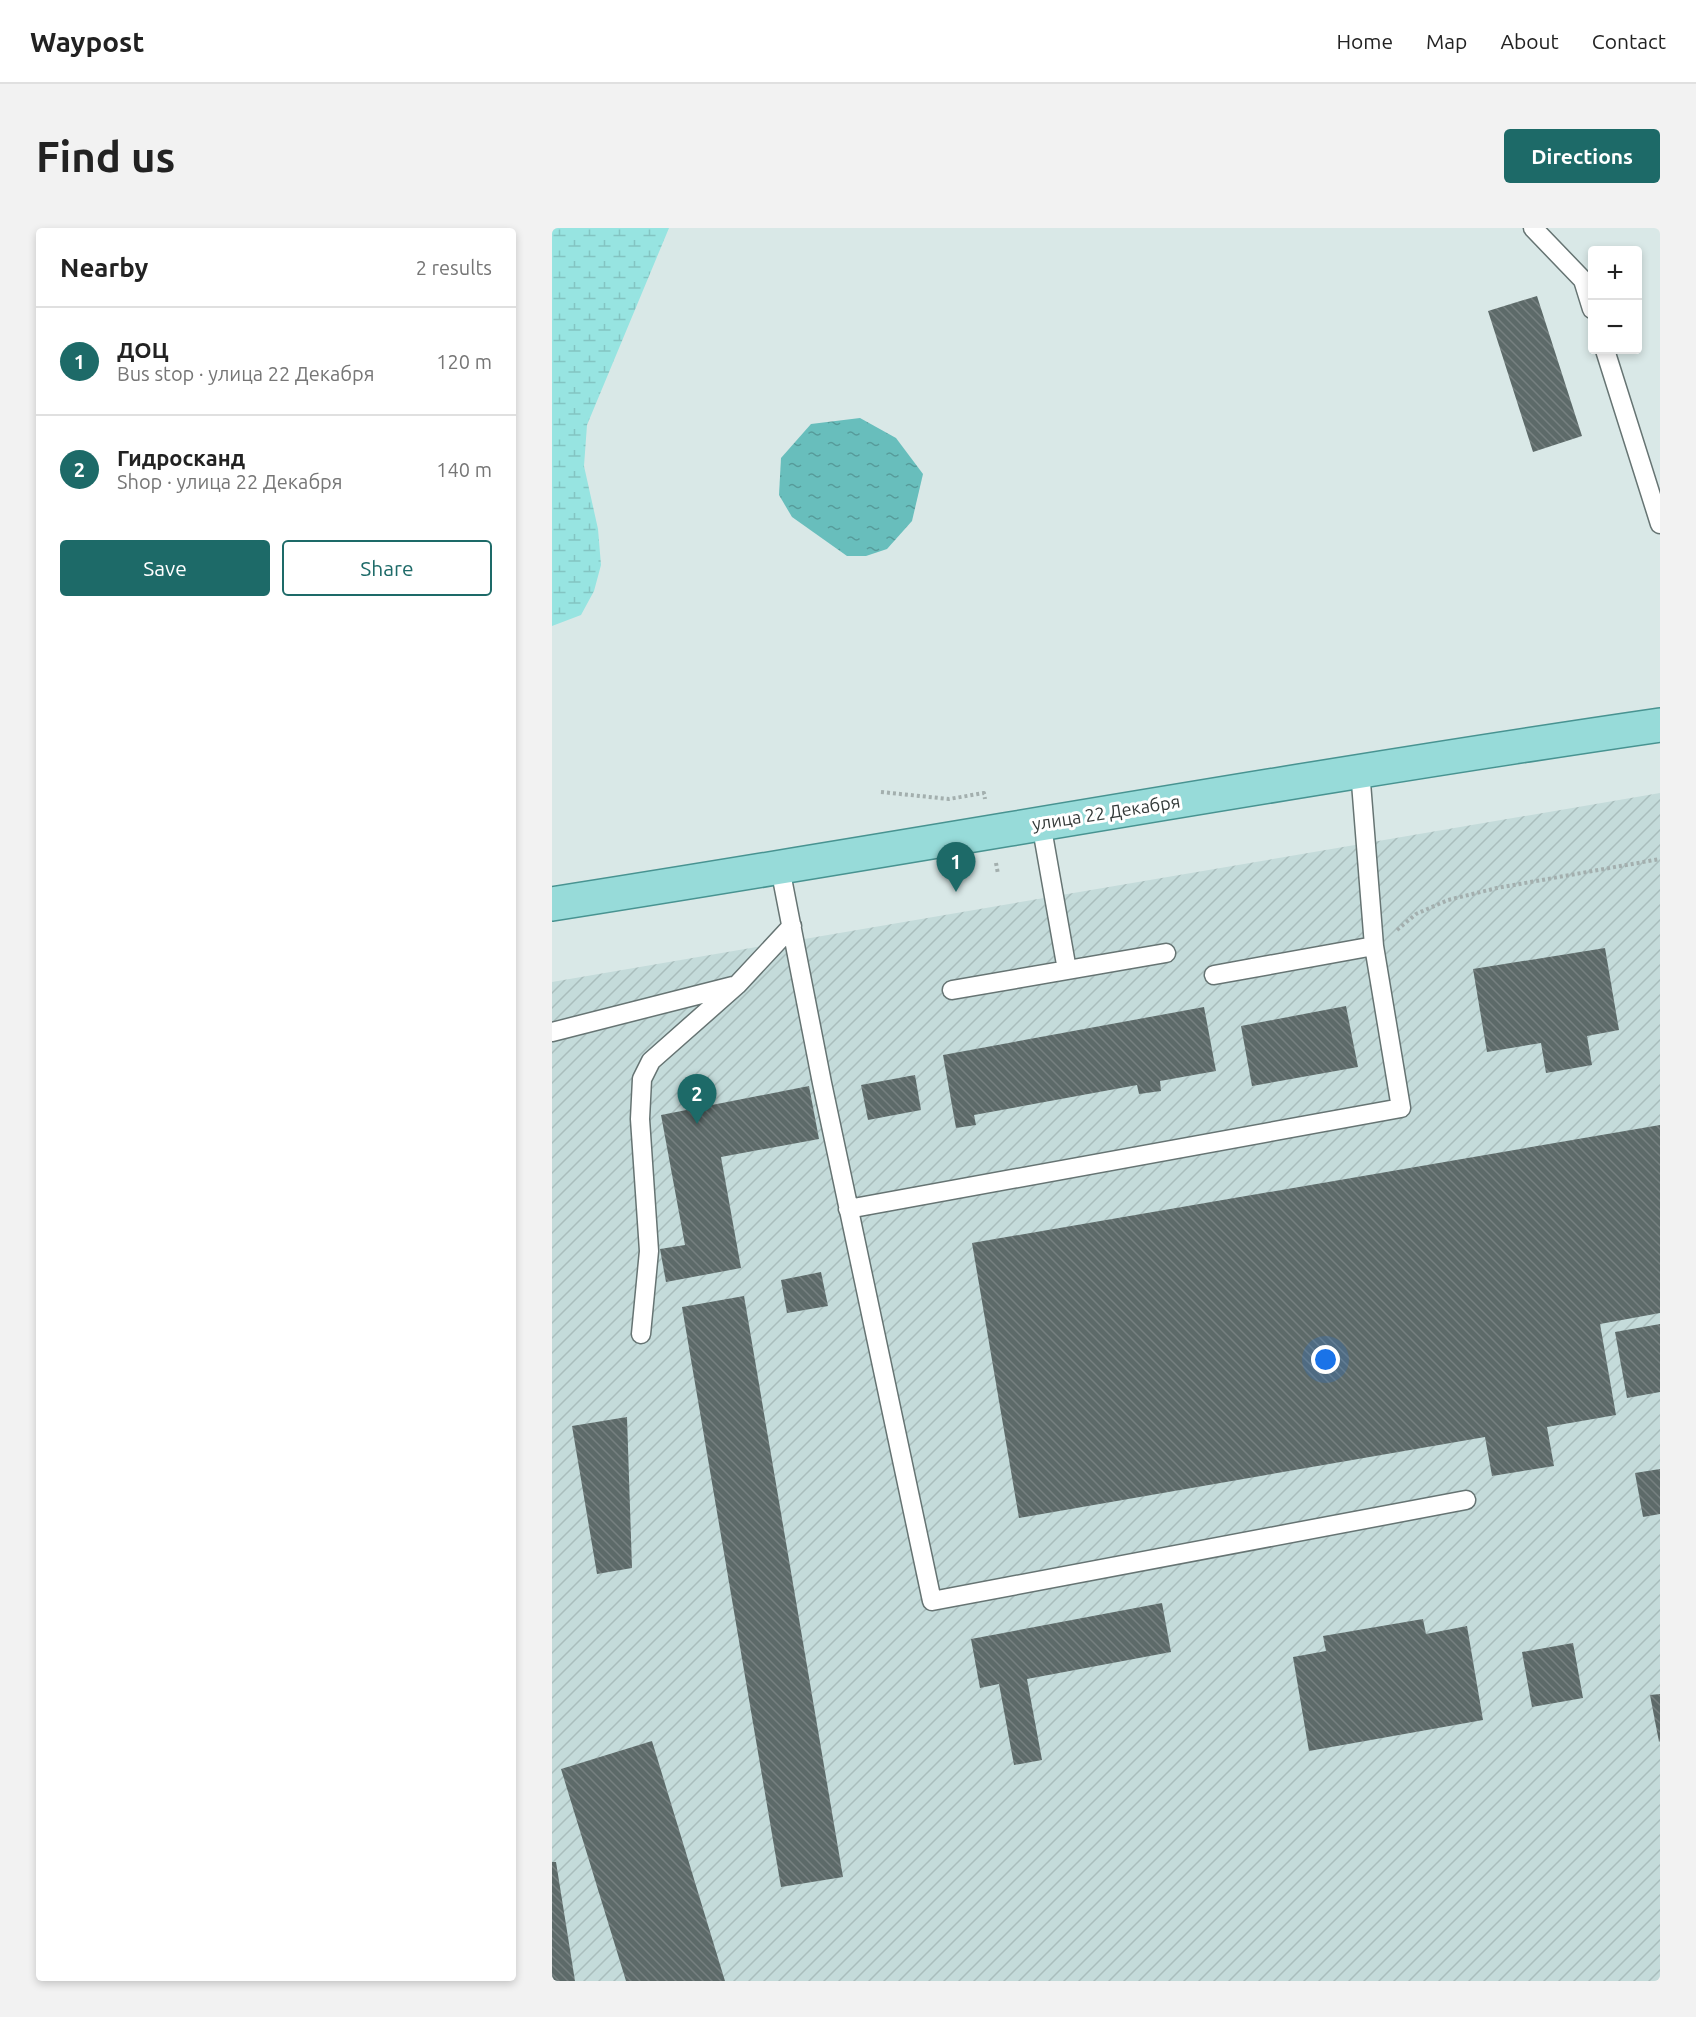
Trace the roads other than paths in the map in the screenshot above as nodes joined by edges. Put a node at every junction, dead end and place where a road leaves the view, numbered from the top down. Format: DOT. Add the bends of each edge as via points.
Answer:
graph roads {
  1 [pos="1533,228"];
  2 [pos="1590,300"];
  3 [pos="1606,354"];
  4 [pos="1660,524"];
  5 [pos="1660,725"];
  6 [pos="1360,770"];
  7 [pos="1041,823"];
  8 [pos="780,868"];
  9 [pos="552,904"];
  10 [pos="792,926"];
  11 [pos="1374,946"];
  12 [pos="1166,953"];
  13 [pos="1067,970"];
  14 [pos="1214,975"];
  15 [pos="737,985"];
  16 [pos="952,990"];
  17 [pos="552,1032"];
  18 [pos="848,1209"];
  19 [pos="642,1334"];
  20 [pos="1466,1500"];
  1 -- 2 [label="lane" via="1583,280"];
  3 -- 4 [label="lane"];
  5 -- 6 [label="main road, улица 22 Декабря"];
  6 -- 7 [label="main road, улица 22 Декабря"];
  6 -- 11 [label="lane"];
  7 -- 8 [label="main road, улица 22 Декабря"];
  7 -- 13 [label="lane"];
  8 -- 9 [label="main road, улица 22 Декабря"];
  8 -- 10 [label="lane"];
  10 -- 15 [label="lane"];
  10 -- 18 [label="lane"];
  11 -- 14 [label="lane"];
  11 -- 18 [label="lane" via="1401,1108"];
  12 -- 13 [label="lane"];
  13 -- 16 [label="lane"];
  15 -- 17 [label="lane"];
  15 -- 19 [label="lane" via="651,1061 642,1079 640,1119 649,1251"];
  18 -- 20 [label="lane" via="932,1601"];
}
